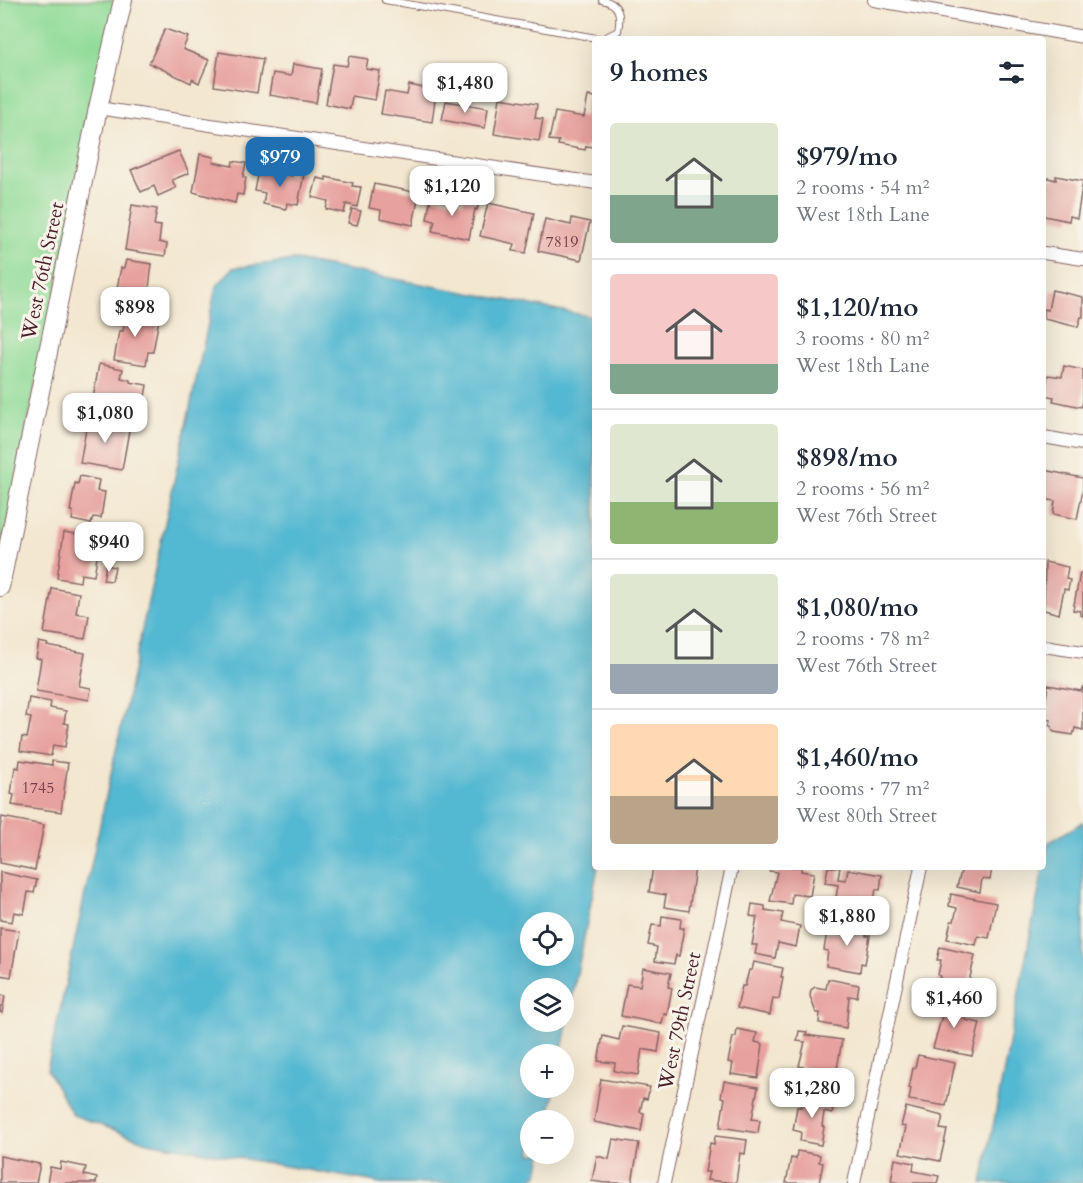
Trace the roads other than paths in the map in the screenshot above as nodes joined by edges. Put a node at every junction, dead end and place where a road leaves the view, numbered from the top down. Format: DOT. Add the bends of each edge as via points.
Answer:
graph roads {
  1 [pos="123,0"];
  2 [pos="385,0"];
  3 [pos="602,0"];
  4 [pos="874,0"];
  5 [pos="608,36"];
  6 [pos="592,37"];
  7 [pos="1083,37"];
  8 [pos="98,108"];
  9 [pos="592,182"];
  10 [pos="1046,253"];
  11 [pos="1083,259"];
  12 [pos="1046,437"];
  13 [pos="1083,444"];
  14 [pos="0,587"];
  15 [pos="1046,646"];
  16 [pos="1083,652"];
  17 [pos="731,870"];
  18 [pos="920,870"];
  19 [pos="664,1183"];
  20 [pos="854,1183"];
  1 -- 8 [label="street, West 76th Street"];
  2 -- 6 [label="lane"];
  3 -- 5 [label="lane" via="610,1 621,17 618,31"];
  4 -- 7 [label="street"];
  8 -- 9 [label="street"];
  8 -- 14 [label="street, West 76th Street"];
  10 -- 11 [label="street"];
  12 -- 13 [label="street"];
  15 -- 16 [label="street"];
  17 -- 19 [label="street, West 79th Street"];
  18 -- 20 [label="street"];
}
